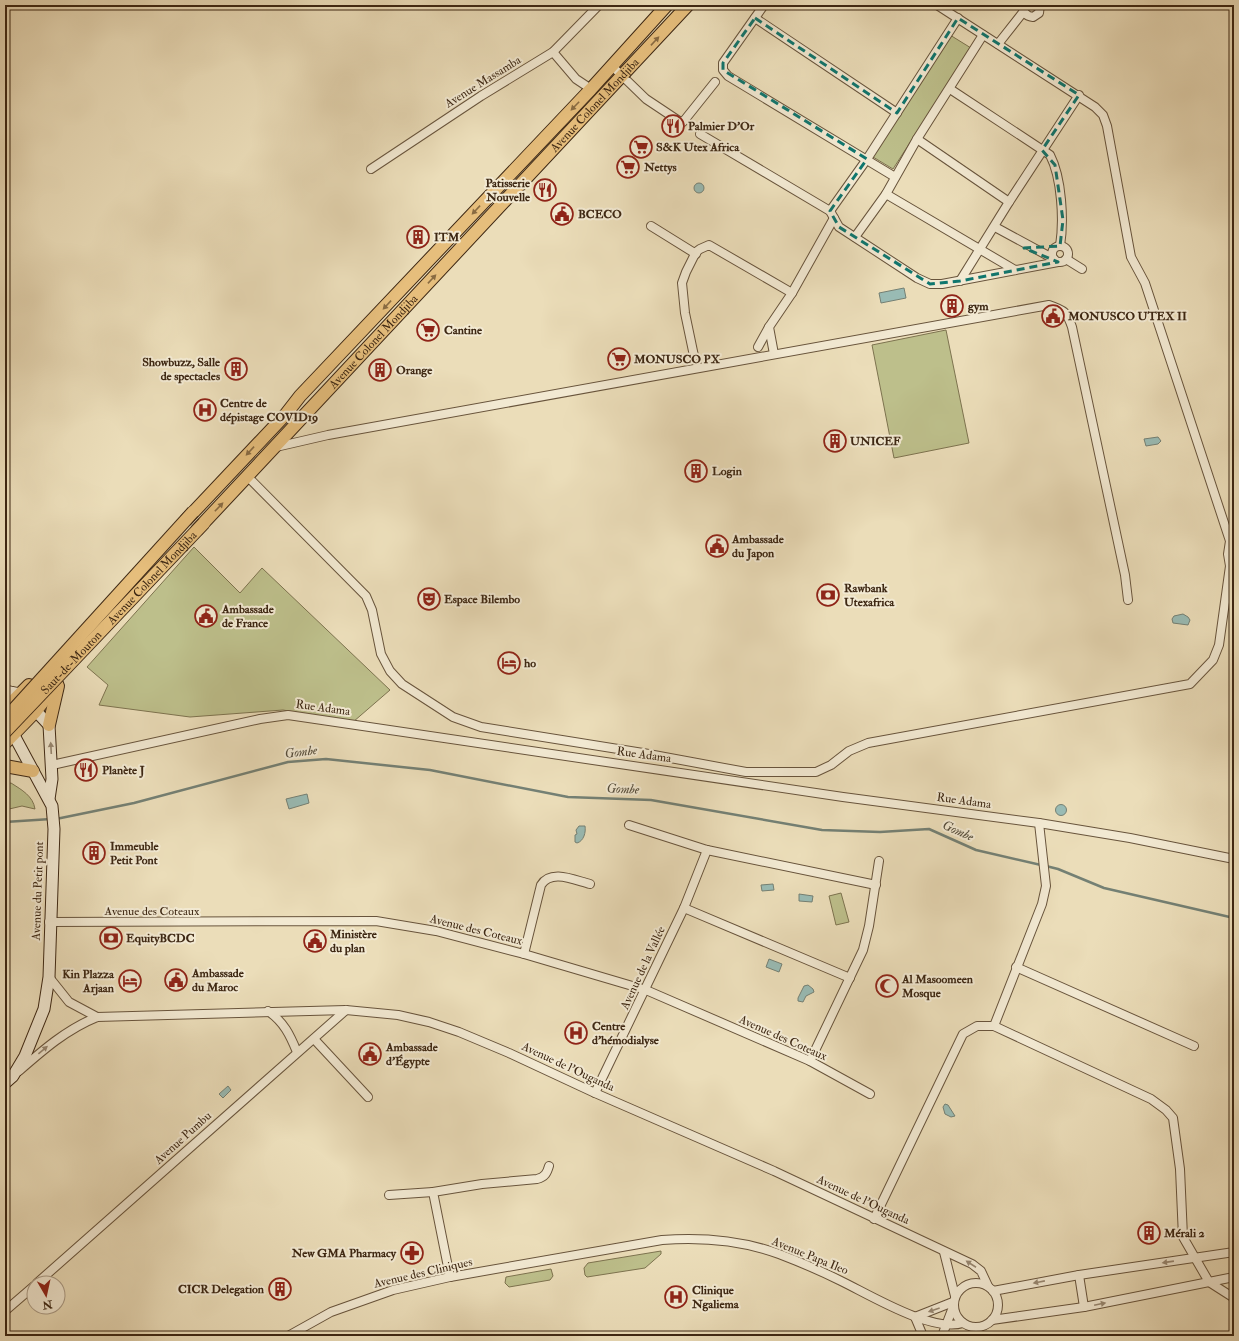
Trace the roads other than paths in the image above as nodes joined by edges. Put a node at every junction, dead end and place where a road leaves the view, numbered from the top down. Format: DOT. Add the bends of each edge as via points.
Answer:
graph roads {
  1 [pos="599,5"];
  2 [pos="668,5"];
  3 [pos="688,5"];
  4 [pos="764,5"];
  5 [pos="937,5"];
  6 [pos="1040,5"];
  7 [pos="1024,8"];
  8 [pos="755,18"];
  9 [pos="958,18"];
  10 [pos="983,35"];
  11 [pos="998,44"];
  12 [pos="553,52"];
  13 [pos="612,66"];
  14 [pos="623,76"];
  15 [pos="715,82"];
  16 [pos="591,89"];
  17 [pos="950,89"];
  18 [pos="1079,96"];
  19 [pos="897,113"];
  20 [pos="700,134"];
  21 [pos="917,139"];
  22 [pos="1042,150"];
  23 [pos="526,157"];
  24 [pos="867,159"];
  25 [pos="537,167"];
  26 [pos="371,169"];
  27 [pos="895,177"];
  28 [pos="886,194"];
  29 [pos="1009,202"];
  30 [pos="832,215"];
  31 [pos="651,226"];
  32 [pos="995,227"];
  33 [pos="855,237"];
  34 [pos="1060,246"];
  35 [pos="980,250"];
  36 [pos="696,254"];
  37 [pos="1059,260"];
  38 [pos="1082,269"];
  39 [pos="1014,270"];
  40 [pos="960,282"];
  41 [pos="792,293"];
  42 [pos="769,327"];
  43 [pos="758,346"];
  44 [pos="774,354"];
  45 [pos="694,356"];
  46 [pos="265,436"];
  47 [pos="276,447"];
  48 [pos="248,477"];
  49 [pos="193,512"];
  50 [pos="204,523"];
  51 [pos="1128,600"];
  52 [pos="35,679"];
  53 [pos="60,680"];
  54 [pos="5,691"];
  55 [pos="50,692"];
  56 [pos="20,694"];
  57 [pos="5,709"];
  58 [pos="35,712"];
  59 [pos="5,720"];
  60 [pos="49,725"];
  61 [pos="10,733"];
  62 [pos="5,743"];
  63 [pos="52,765"];
  64 [pos="5,766"];
  65 [pos="33,771"];
  66 [pos="51,803"];
  67 [pos="1039,824"];
  68 [pos="629,825"];
  69 [pos="707,850"];
  70 [pos="1234,859"];
  71 [pos="879,861"];
  72 [pos="590,884"];
  73 [pos="876,885"];
  74 [pos="684,908"];
  75 [pos="49,922"];
  76 [pos="524,954"];
  77 [pos="1016,967"];
  78 [pos="49,978"];
  79 [pos="850,978"];
  80 [pos="646,990"];
  81 [pos="346,1010"];
  82 [pos="268,1011"];
  83 [pos="97,1016"];
  84 [pos="994,1026"];
  85 [pos="314,1039"];
  86 [pos="1194,1046"];
  87 [pos="298,1052"];
  88 [pos="810,1061"];
  89 [pos="13,1076"];
  90 [pos="5,1083"];
  91 [pos="595,1093"];
  92 [pos="870,1094"];
  93 [pos="368,1097"];
  94 [pos="549,1166"];
  95 [pos="433,1192"];
  96 [pos="389,1195"];
  97 [pos="874,1219"];
  98 [pos="944,1252"];
  99 [pos="1234,1252"];
  100 [pos="571,1256"];
  101 [pos="1196,1259"];
  102 [pos="46,1275"];
  103 [pos="1079,1275"];
  104 [pos="450,1277"];
  105 [pos="1234,1277"];
  106 [pos="1209,1282"];
  107 [pos="991,1288"];
  108 [pos="26,1293"];
  109 [pos="1234,1298"];
  110 [pos="954,1302"];
  111 [pos="1084,1307"];
  112 [pos="5,1312"];
  113 [pos="915,1317"];
  114 [pos="992,1320"];
  115 [pos="963,1323"];
  116 [pos="946,1325"];
  117 [pos="976,1327"];
  118 [pos="288,1336"];
  119 [pos="923,1336"];
  120 [pos="942,1336"];
  121 [pos="972,1336"];
  1 -- 12 [label="street, Avenue Massamba"];
  2 -- 13 [label="main road, Avenue Colonel Mondjiba"];
  14 -- 3 [label="main road, Avenue Colonel Mondjiba, one-way"];
  4 -- 8 [label="street"];
  5 -- 9 [label="street"];
  6 -- 7 [label="street" via="1037,15 1029,16"];
  7 -- 11 [label="street"];
  8 -- 19 [label="street"];
  8 -- 24 [label="street" via="723,63 723,70 728,76"];
  9 -- 10 [label="street"];
  9 -- 19 [label="street"];
  10 -- 11 [label="street"];
  10 -- 17 [label="street"];
  11 -- 18 [label="street"];
  12 -- 16 [label="street" via="576,79"];
  12 -- 26 [label="street, Avenue Massamba"];
  13 -- 14 [label="street"];
  13 -- 16 [label="main road, Avenue Colonel Mondjiba"];
  14 -- 15 [label="street" via="646,99 683,122"];
  14 -- 25 [label="main road, Avenue Colonel Mondjiba"];
  16 -- 23 [label="main road, Avenue Colonel Mondjiba, one-way"];
  17 -- 21 [label="street"];
  17 -- 22 [label="street"];
  18 -- 22 [label="street"];
  18 -- 48 [label="street" via="1103,115 1107,126 1131,257 1145,283 1230,541 1230,566 1219,645 1213,660 1190,684 868,743 816,772 803,773 746,772 481,727 453,718 402,684 390,671 381,654 372,610 366,596"];
  19 -- 24 [label="street"];
  20 -- 30 [label="street"];
  21 -- 27 [label="street"];
  21 -- 29 [label="street"];
  22 -- 29 [label="street"];
  22 -- 34 [label="street" via="1050,155 1055,165 1063,220"];
  23 -- 25 [label="main road"];
  23 -- 46 [label="main road, Avenue Colonel Mondjiba, one-way"];
  24 -- 27 [label="street"];
  24 -- 30 [label="street"];
  47 -- 25 [label="main road, Avenue Colonel Mondjiba, one-way"];
  27 -- 28 [label="street"];
  28 -- 33 [label="street"];
  28 -- 35 [label="street"];
  29 -- 32 [label="street"];
  30 -- 33 [label="street" via="839,227"];
  30 -- 41 [label="street"];
  31 -- 36 [label="street"];
  32 -- 35 [label="street"];
  32 -- 37 [label="street"];
  33 -- 40 [label="street" via="930,284"];
  34 -- 37 [label="street" via="1067,250"];
  34 -- 37 [label="street" via="1055,247 1052,252"];
  35 -- 39 [label="street"];
  35 -- 40 [label="street"];
  36 -- 41 [label="street" via="709,245"];
  36 -- 45 [label="street" via="683,278 682,291"];
  37 -- 38 [label="street"];
  37 -- 39 [label="street"];
  39 -- 40 [label="street"];
  41 -- 42 [label="street"];
  42 -- 43 [label="street"];
  42 -- 44 [label="street"];
  44 -- 47 [label="street" via="328,435"];
  44 -- 51 [label="street" via="1049,304 1062,309 1072,327 1125,575"];
  46 -- 47 [label="main road"];
  46 -- 49 [label="main road, Avenue Colonel Mondjiba, one-way"];
  47 -- 48 [label="main road, Avenue Colonel Mondjiba"];
  50 -- 48 [label="main road, Avenue Colonel Mondjiba, one-way"];
  49 -- 52 [label="main road, Avenue Colonel Mondjiba"];
  49 -- 59 [label="main road, Saut-de-Mouton, bridge"];
  50 -- 53 [label="main road, Avenue Colonel Mondjiba"];
  50 -- 61 [label="main road, Saut-de-Mouton, bridge"];
  52 -- 55 [label="main road"];
  52 -- 56 [label="main road, Avenue Colonel Mondjiba"];
  53 -- 55 [label="main road, Avenue Colonel Mondjiba"];
  53 -- 60 [label="main road"];
  54 -- 56 [label="main road"];
  55 -- 58 [label="main road, Avenue Colonel Mondjiba"];
  56 -- 57 [label="main road, Avenue Colonel Mondjiba"];
  56 -- 58 [label="main road"];
  58 -- 60 [label="main road"];
  58 -- 61 [label="main road, Avenue Colonel Mondjiba"];
  59 -- 61 [label="main road"];
  63 -- 60 [label="main road, one-way"];
  61 -- 62 [label="main road"];
  61 -- 65 [label="main road"];
  63 -- 66 [label="main road"];
  63 -- 67 [label="street, Rue Adama" via="260,719 288,716"];
  64 -- 65 [label="main road"];
  65 -- 66 [label="main road"];
  66 -- 75 [label="main road, Avenue du Petit pont" via="54,829"];
  67 -- 70 [label="street, Rue Adama" via="1130,838"];
  67 -- 77 [label="street" via="1046,886 1042,904"];
  68 -- 69 [label="street"];
  69 -- 73 [label="street"];
  69 -- 74 [label="street, Avenue de la Vallée"];
  71 -- 73 [label="street"];
  72 -- 76 [label="street" via="552,876 545,879"];
  73 -- 79 [label="street" via="863,950"];
  74 -- 79 [label="street"];
  74 -- 80 [label="street, Avenue de la Vallée"];
  75 -- 76 [label="street, Avenue des Coteaux" via="376,921 436,931"];
  75 -- 78 [label="main road, Avenue du Petit pont"];
  76 -- 80 [label="street, Avenue des Coteaux"];
  77 -- 84 [label="street"];
  77 -- 86 [label="street"];
  78 -- 83 [label="street, Avenue de l’Ouganda" via="69,1002"];
  78 -- 89 [label="main road, Avenue du Petit pont" via="40,1022"];
  79 -- 88 [label="street"];
  80 -- 88 [label="street, Avenue des Coteaux"];
  80 -- 91 [label="street, Avenue de la Vallée"];
  81 -- 82 [label="street, Avenue de l’Ouganda"];
  81 -- 85 [label="street, Avenue Pumbu"];
  81 -- 91 [label="street, Avenue de l’Ouganda" via="398,1015 459,1032"];
  82 -- 83 [label="street, Avenue de l’Ouganda"];
  82 -- 87 [label="street" via="286,1027"];
  89 -- 83 [label="street, Avenue de l’Ouganda, one-way" via="53,1042"];
  84 -- 97 [label="street" via="977,1026 963,1034"];
  84 -- 101 [label="street" via="1151,1099 1173,1118 1180,1169 1183,1237"];
  85 -- 87 [label="street, Avenue Pumbu"];
  85 -- 93 [label="street"];
  87 -- 102 [label="street, Avenue Pumbu"];
  88 -- 92 [label="street, Avenue des Coteaux"];
  89 -- 90 [label="main road"];
  91 -- 97 [label="street, Avenue de l’Ouganda" via="774,1171"];
  94 -- 95 [label="street" via="547,1174 542,1178"];
  95 -- 96 [label="street"];
  95 -- 104 [label="street"];
  97 -- 98 [label="street, Avenue de l’Ouganda"];
  107 -- 98 [label="street, Avenue de l’Ouganda, one-way" via="981,1271 972,1264"];
  98 -- 110 [label="street"];
  99 -- 101 [label="street"];
  100 -- 104 [label="street, Avenue des Cliniques"];
  100 -- 113 [label="street, Avenue Papa Ileo" via="662,1240 691,1238 733,1241 778,1254"];
  101 -- 103 [label="street, one-way"];
  101 -- 106 [label="street"];
  103 -- 107 [label="street, one-way"];
  103 -- 111 [label="street"];
  104 -- 118 [label="street, Avenue des Cliniques" via="393,1290 357,1302 331,1312"];
  105 -- 106 [label="street"];
  106 -- 109 [label="street"];
  111 -- 106 [label="street, one-way"];
  107 -- 110 [label="street" via="982,1283 969,1283 958,1290"];
  107 -- 114 [label="street" via="998,1306"];
  108 -- 112 [label="street"];
  110 -- 113 [label="street, one-way"];
  110 -- 115 [label="street" via="956,1316"];
  110 -- 116 [label="street"];
  111 -- 114 [label="street"];
  113 -- 116 [label="street, Avenue Papa Ileo"];
  113 -- 119 [label="street"];
  114 -- 117 [label="street"];
  115 -- 116 [label="street, Avenue Papa Ileo"];
  115 -- 117 [label="street"];
  116 -- 120 [label="street"];
  117 -- 121 [label="street"];
}
